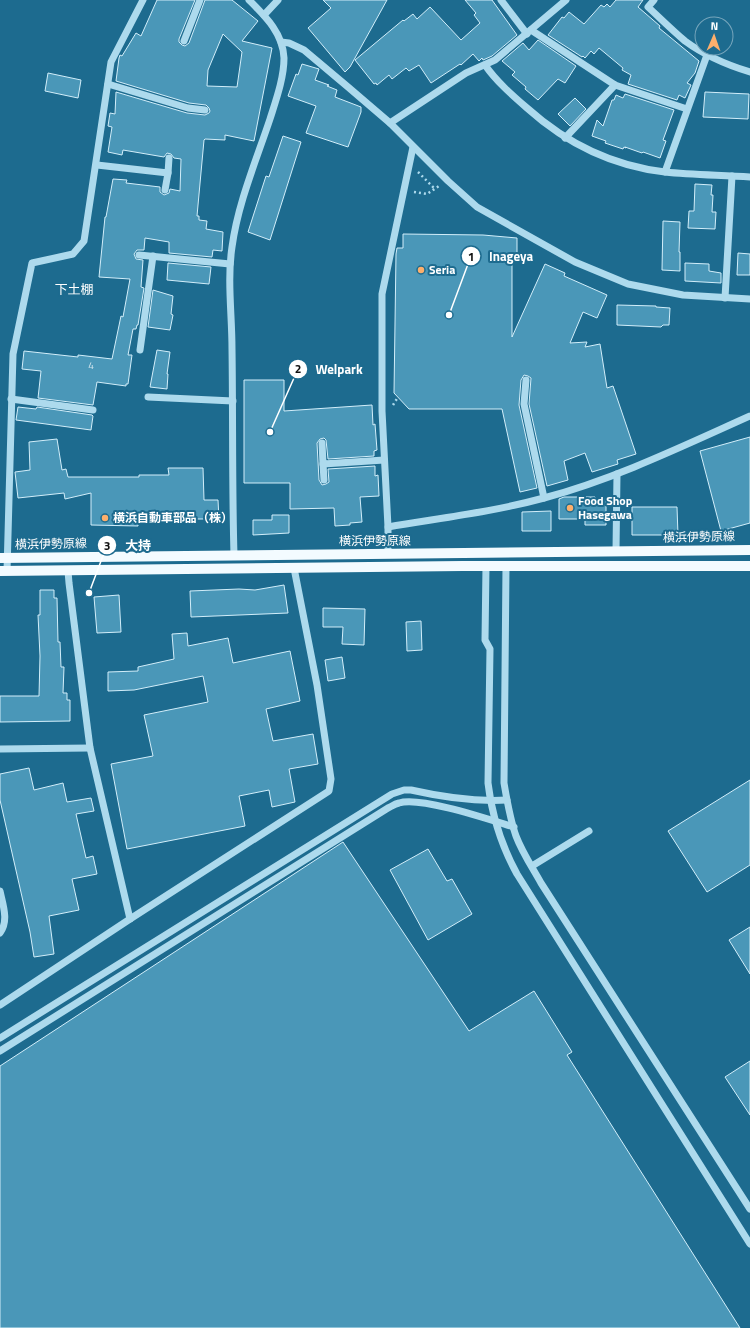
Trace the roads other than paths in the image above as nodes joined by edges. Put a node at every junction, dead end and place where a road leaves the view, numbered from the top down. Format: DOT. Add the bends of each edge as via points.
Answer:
graph roads {
  1 [pos="143,0"];
  2 [pos="200,0"];
  3 [pos="249,0"];
  4 [pos="278,0"];
  5 [pos="501,0"];
  6 [pos="566,0"];
  7 [pos="654,0"];
  8 [pos="264,16"];
  9 [pos="529,32"];
  10 [pos="184,41"];
  11 [pos="281,42"];
  12 [pos="694,47"];
  13 [pos="707,56"];
  14 [pos="709,56"];
  15 [pos="485,65"];
  16 [pos="750,72"];
  17 [pos="108,84"];
  18 [pos="615,85"];
  19 [pos="687,109"];
  20 [pos="205,110"];
  21 [pos="390,123"];
  22 [pos="566,138"];
  23 [pos="413,147"];
  24 [pos="169,158"];
  25 [pos="96,165"];
  26 [pos="664,172"];
  27 [pos="168,173"];
  28 [pos="732,176"];
  29 [pos="750,177"];
  30 [pos="166,190"];
  31 [pos="139,255"];
  32 [pos="153,256"];
  33 [pos="230,264"];
  34 [pos="725,298"];
  35 [pos="750,299"];
  36 [pos="140,350"];
  37 [pos="526,380"];
  38 [pos="148,397"];
  39 [pos="11,399"];
  40 [pos="233,401"];
  41 [pos="93,410"];
  42 [pos="750,416"];
  43 [pos="322,443"];
  44 [pos="384,460"];
  45 [pos="323,464"];
  46 [pos="617,474"];
  47 [pos="324,480"];
  48 [pos="544,498"];
  49 [pos="388,527"];
  50 [pos="750,550"];
  51 [pos="616,551"];
  52 [pos="388,554"];
  53 [pos="234,555"];
  54 [pos="3,558"];
  55 [pos="486,566"];
  56 [pos="506,566"];
  57 [pos="750,566"];
  58 [pos="294,568"];
  59 [pos="3,571"];
  60 [pos="68,571"];
  61 [pos="90,748"];
  62 [pos="0,749"];
  63 [pos="507,800"];
  64 [pos="490,801"];
  65 [pos="495,821"];
  66 [pos="514,827"];
  67 [pos="589,831"];
  68 [pos="532,866"];
  69 [pos="0,891"];
  70 [pos="130,919"];
  71 [pos="0,933"];
  72 [pos="0,1005"];
  73 [pos="0,1038"];
  74 [pos="0,1051"];
  75 [pos="750,1209"];
  76 [pos="750,1244"];
  1 -- 17 [label="street" via="111,62"];
  2 -- 10 [label="street"];
  3 -- 8 [label="street"];
  4 -- 8 [label="street"];
  5 -- 9 [label="street"];
  6 -- 9 [label="street"];
  7 -- 12 [label="street" via="648,7"];
  8 -- 11 [label="street"];
  9 -- 15 [label="street"];
  9 -- 18 [label="street"];
  11 -- 21 [label="street" via="304,50"];
  11 -- 33 [label="street" via="284,58 282,74 272,113 237,218"];
  13 -- 19 [label="street"];
  14 -- 16 [label="street"];
  15 -- 21 [label="street" via="466,73"];
  15 -- 22 [label="street" via="492,75 543,122"];
  17 -- 20 [label="street" via="188,108"];
  17 -- 25 [label="street"];
  18 -- 19 [label="street"];
  18 -- 22 [label="street"];
  19 -- 26 [label="street"];
  21 -- 23 [label="street"];
  22 -- 26 [label="street" via="592,152 631,165"];
  23 -- 34 [label="street" via="477,208 575,262 628,284 682,296"];
  23 -- 44 [label="street" via="382,294"];
  24 -- 27 [label="street"];
  25 -- 27 [label="street"];
  25 -- 39 [label="street" via="84,241 73,254 32,263 13,354"];
  26 -- 28 [label="street"];
  27 -- 30 [label="street"];
  28 -- 29 [label="street"];
  28 -- 34 [label="street"];
  31 -- 32 [label="street"];
  32 -- 33 [label="street"];
  32 -- 36 [label="street"];
  33 -- 40 [label="street"];
  34 -- 35 [label="street"];
  37 -- 48 [label="street" via="524,404"];
  38 -- 40 [label="street"];
  39 -- 41 [label="street"];
  39 -- 54 [label="street"];
  40 -- 53 [label="street"];
  42 -- 46 [label="street"];
  43 -- 45 [label="street"];
  44 -- 45 [label="street"];
  44 -- 49 [label="street"];
  45 -- 47 [label="street"];
  46 -- 48 [label="street"];
  46 -- 51 [label="street"];
  48 -- 49 [label="street"];
  49 -- 52 [label="street"];
  50 -- 51 [label="main road, 横浜伊勢原線"];
  51 -- 52 [label="main road, 横浜伊勢原線"];
  52 -- 53 [label="main road, 横浜伊勢原線"];
  53 -- 54 [label="main road, 横浜伊勢原線"];
  54 -- 59 [label="street"];
  55 -- 56 [label="main road"];
  55 -- 58 [label="main road"];
  55 -- 64 [label="street" via="485,640 490,649"];
  56 -- 57 [label="main road"];
  56 -- 63 [label="street" via="504,783"];
  58 -- 60 [label="main road"];
  58 -- 70 [label="street" via="317,685 331,779 329,791"];
  59 -- 60 [label="main road"];
  60 -- 61 [label="street"];
  61 -- 62 [label="street"];
  61 -- 70 [label="street"];
  63 -- 64 [label="street"];
  63 -- 66 [label="street"];
  64 -- 65 [label="street"];
  64 -- 73 [label="street" via="411,790 392,794"];
  65 -- 66 [label="street"];
  65 -- 74 [label="street" via="445,807 400,802"];
  65 -- 76 [label="street" via="517,874"];
  66 -- 68 [label="street"];
  67 -- 68 [label="street"];
  68 -- 75 [label="street"];
  69 -- 71 [label="street" via="5,919"];
  70 -- 72 [label="street"];
}
